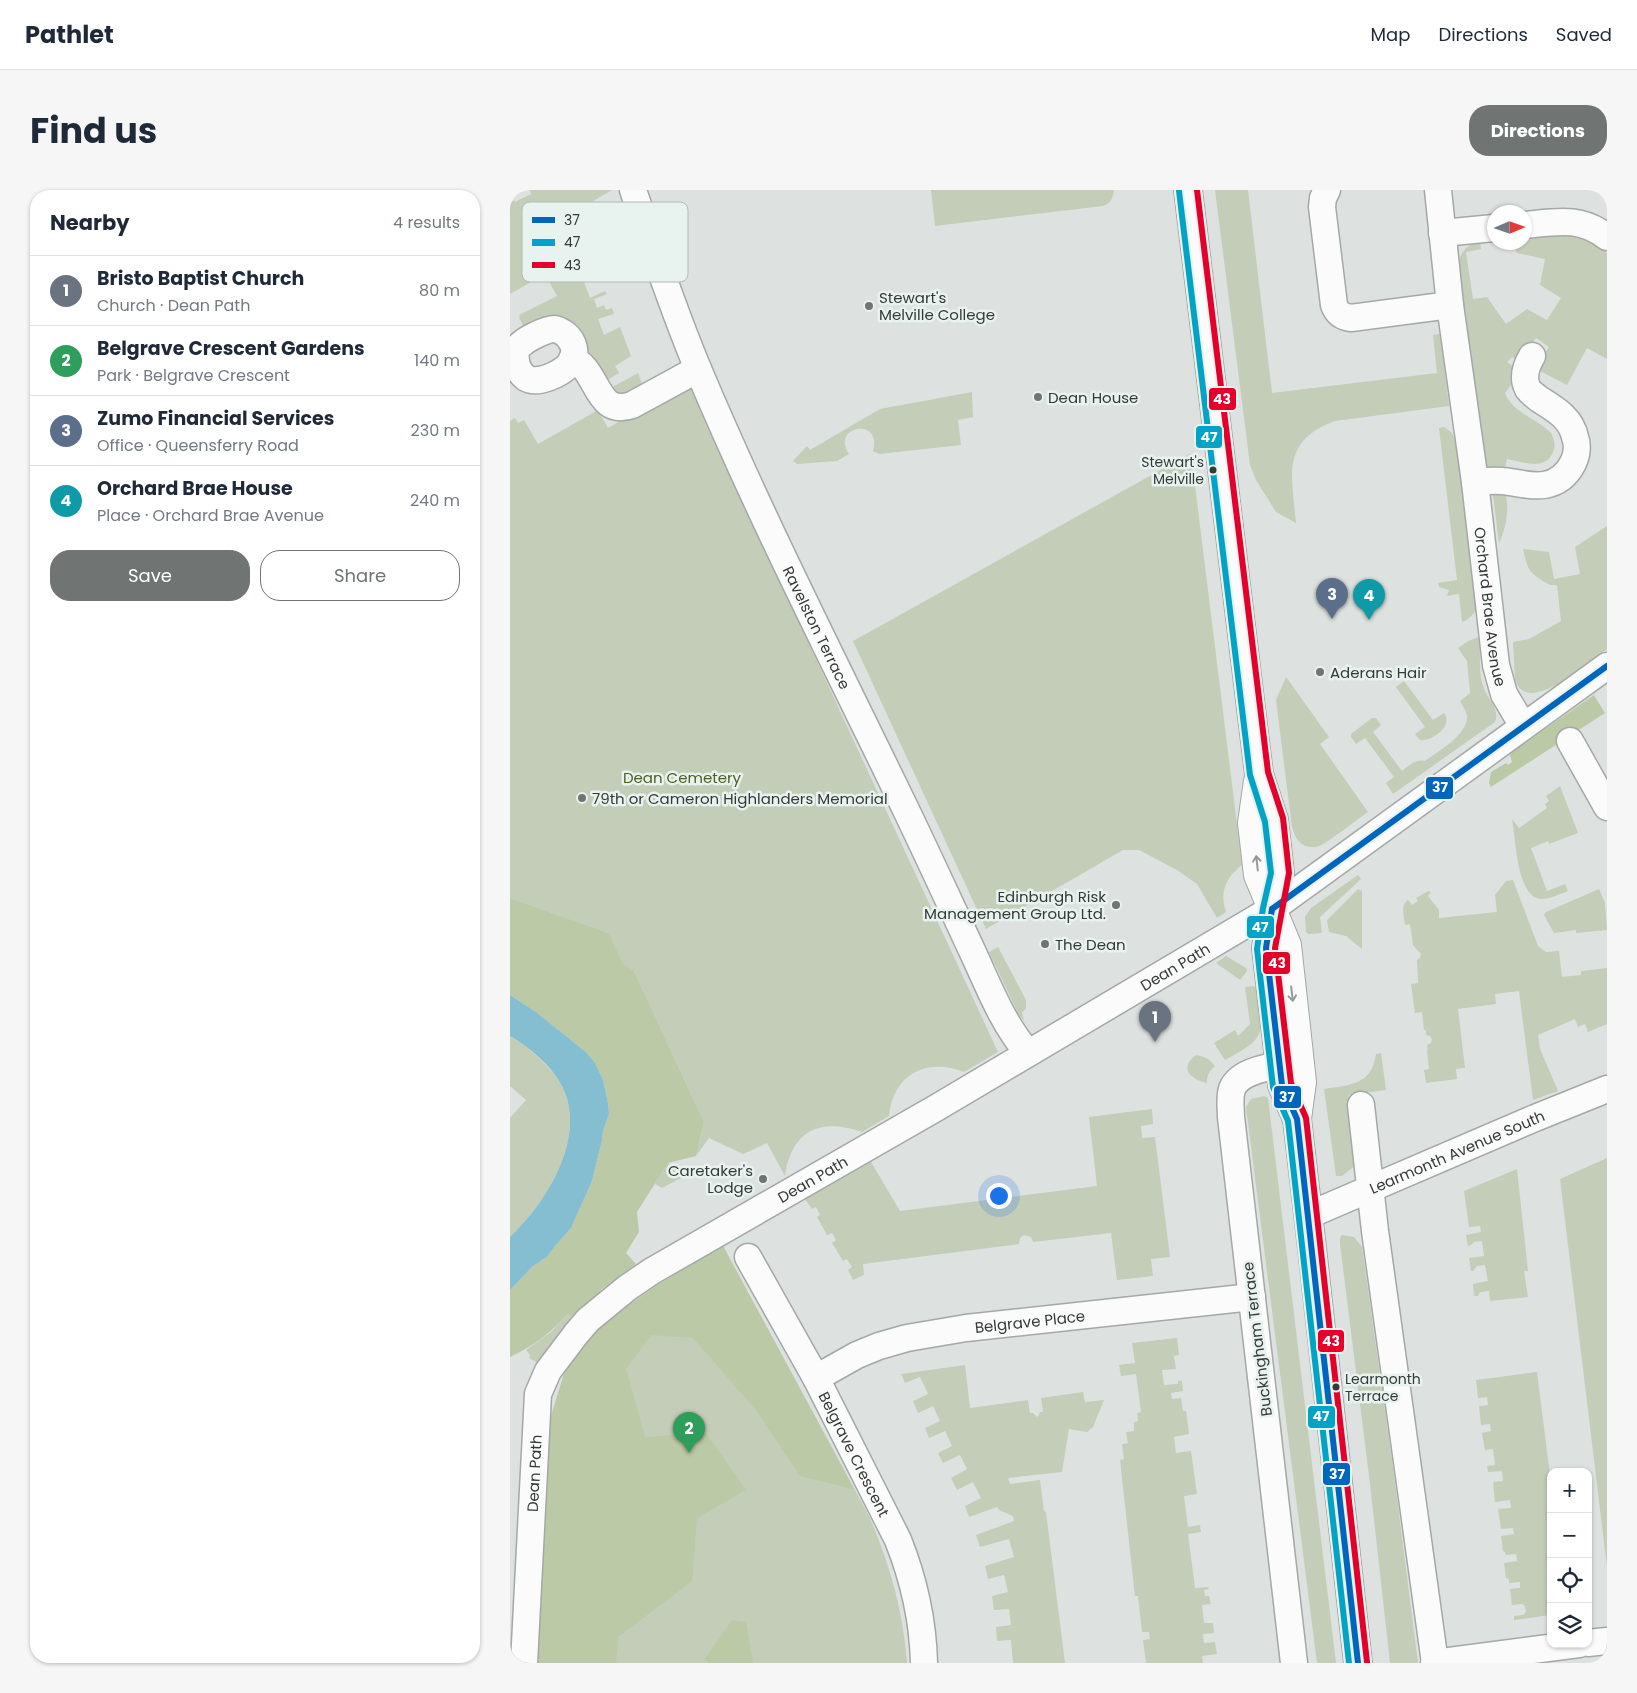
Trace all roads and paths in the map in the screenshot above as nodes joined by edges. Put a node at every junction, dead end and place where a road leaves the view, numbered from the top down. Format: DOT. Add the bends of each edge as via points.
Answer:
graph roads {
  1 [pos="632,190"];
  2 [pos="1188,190"];
  3 [pos="1327,190"];
  4 [pos="1438,190"];
  5 [pos="636,202"];
  6 [pos="1532,224"];
  7 [pos="1487,229"];
  8 [pos="1442,233"];
  9 [pos="1607,237"];
  10 [pos="664,282"];
  11 [pos="1450,305"];
  12 [pos="1532,356"];
  13 [pos="572,359"];
  14 [pos="698,369"];
  15 [pos="1475,482"];
  16 [pos="1607,666"];
  17 [pos="1524,726"];
  18 [pos="1570,742"];
  19 [pos="1607,807"];
  20 [pos="1272,908"];
  21 [pos="1028,1053"];
  22 [pos="1290,1064"];
  23 [pos="1607,1089"];
  24 [pos="1361,1106"];
  25 [pos="1371,1190"];
  26 [pos="1309,1215"];
  27 [pos="748,1256"];
  28 [pos="1252,1297"];
  29 [pos="816,1378"];
  30 [pos="1607,1641"];
  31 [pos="1592,1643"];
  32 [pos="1548,1648"];
  33 [pos="524,1663"];
  34 [pos="924,1663"];
  35 [pos="1294,1663"];
  36 [pos="1358,1663"];
  37 [pos="1434,1663"];
  1 -- 5 [label="street, Ravelston Terrace"];
  2 -- 20 [label="main road" via="1259,774 1274,820 1280,873"];
  3 -- 11 [label="street" via="1322,207 1334,305 1339,313 1351,318"];
  4 -- 8 [label="street, Orchard Brae Avenue"];
  6 -- 9 [label="street" via="1572,221"];
  7 -- 8 [label="street"];
  8 -- 11 [label="street, Orchard Brae Avenue"];
  10 -- 14 [label="street, Ravelston Terrace"];
  11 -- 15 [label="street, Orchard Brae Avenue"];
  12 -- 15 [label="street" via="1526,368 1528,388 1571,425 1576,441 1575,460 1564,476 1548,484"];
  13 -- 14 [label="street" via="585,368 603,399 620,407 632,405"];
  14 -- 21 [label="street, Ravelston Terrace" via="813,621 909,815 983,975 1011,1032"];
  15 -- 17 [label="street, Orchard Brae Avenue" via="1496,665 1504,694"];
  16 -- 17 [label="street, Dean Path"];
  17 -- 20 [label="street, Dean Path"];
  18 -- 19 [label="street"];
  20 -- 21 [label="street, Dean Path"];
  20 -- 22 [label="main road" via="1266,948"];
  21 -- 33 [label="street, Dean Path" via="652,1271 588,1320 552,1366 538,1394"];
  22 -- 26 [label="main road" via="1282,1085 1297,1119"];
  22 -- 28 [label="street, Buckingham Terrace" via="1243,1078 1233,1088 1231,1098"];
  23 -- 25 [label="street, Learmonth Avenue South"];
  24 -- 25 [label="street"];
  25 -- 26 [label="street, Learmonth Avenue South"];
  25 -- 37 [label="street"];
  26 -- 36 [label="main road"];
  27 -- 29 [label="street, Belgrave Crescent"];
  28 -- 29 [label="street, Belgrave Place" via="966,1328 920,1336 868,1350"];
  28 -- 35 [label="street, Buckingham Terrace"];
  29 -- 34 [label="street, Belgrave Crescent" via="906,1559 923,1636"];
  30 -- 31 [label="street"];
  32 -- 37 [label="street"];
}
